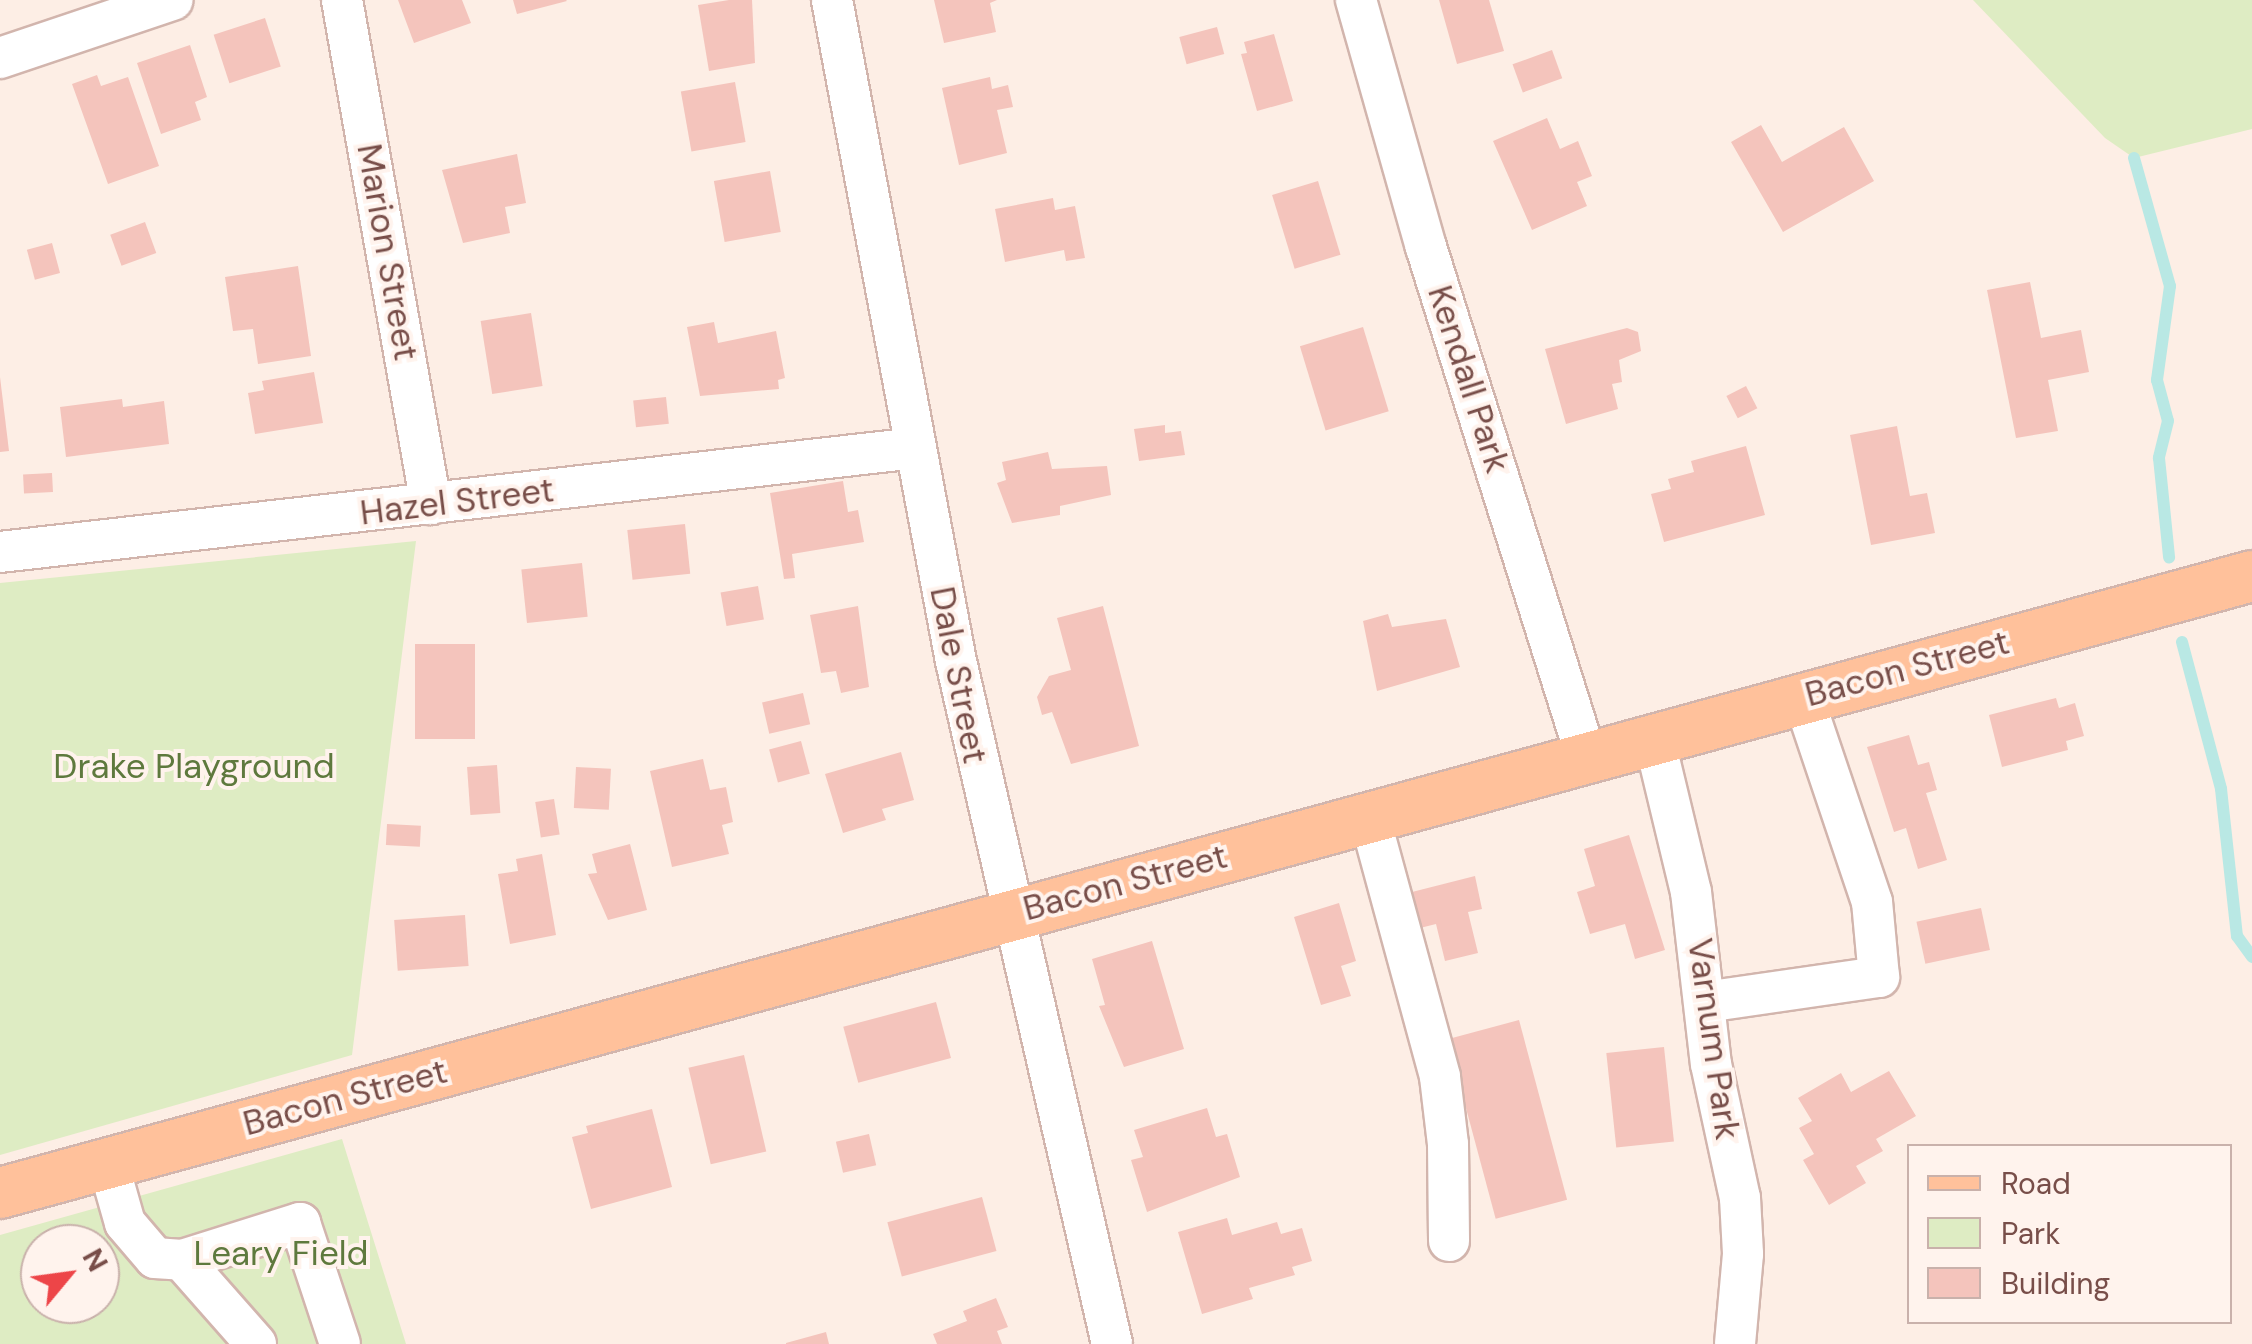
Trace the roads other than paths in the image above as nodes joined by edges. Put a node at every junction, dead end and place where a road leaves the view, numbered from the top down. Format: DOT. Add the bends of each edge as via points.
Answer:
graph roads {
  1 [pos="172,0"];
  2 [pos="342,0"];
  3 [pos="832,0"];
  4 [pos="1356,0"];
  5 [pos="115,9"];
  6 [pos="0,58"];
  7 [pos="915,448"];
  8 [pos="431,504"];
  9 [pos="0,552"];
  10 [pos="2252,576"];
  11 [pos="1803,697"];
  12 [pos="1654,738"];
  13 [pos="1586,756"];
  14 [pos="1369,815"];
  15 [pos="1010,913"];
  16 [pos="1705,1002"];
  17 [pos="108,1163"];
  18 [pos="0,1192"];
  19 [pos="1448,1241"];
  20 [pos="182,1260"];
  21 [pos="256,1344"];
  22 [pos="340,1344"];
  23 [pos="1112,1344"];
  24 [pos="1736,1344"];
  1 -- 5 [label="street"];
  2 -- 8 [label="street, Marion Street"];
  3 -- 7 [label="street, Dale Street"];
  4 -- 13 [label="street, Kendall Park"];
  5 -- 6 [label="street"];
  7 -- 8 [label="street, Hazel Street"];
  7 -- 15 [label="street, Dale Street"];
  8 -- 9 [label="street, Hazel Street"];
  10 -- 11 [label="main road, Bacon Street"];
  11 -- 12 [label="main road, Bacon Street"];
  11 -- 16 [label="street" via="1872,902 1879,977"];
  12 -- 13 [label="main road, Bacon Street"];
  12 -- 16 [label="street, Varnum Park" via="1691,892"];
  13 -- 14 [label="main road, Bacon Street"];
  14 -- 15 [label="main road, Bacon Street"];
  14 -- 19 [label="street" via="1440,1077"];
  15 -- 17 [label="main road, Bacon Street"];
  15 -- 23 [label="street, Dale Street"];
  16 -- 24 [label="street, Varnum Park" via="1743,1227"];
  17 -- 18 [label="main road, Bacon Street"];
  17 -- 20 [label="street" via="132,1236 155,1258"];
  20 -- 21 [label="street"];
  20 -- 22 [label="street" via="300,1223"];
}
